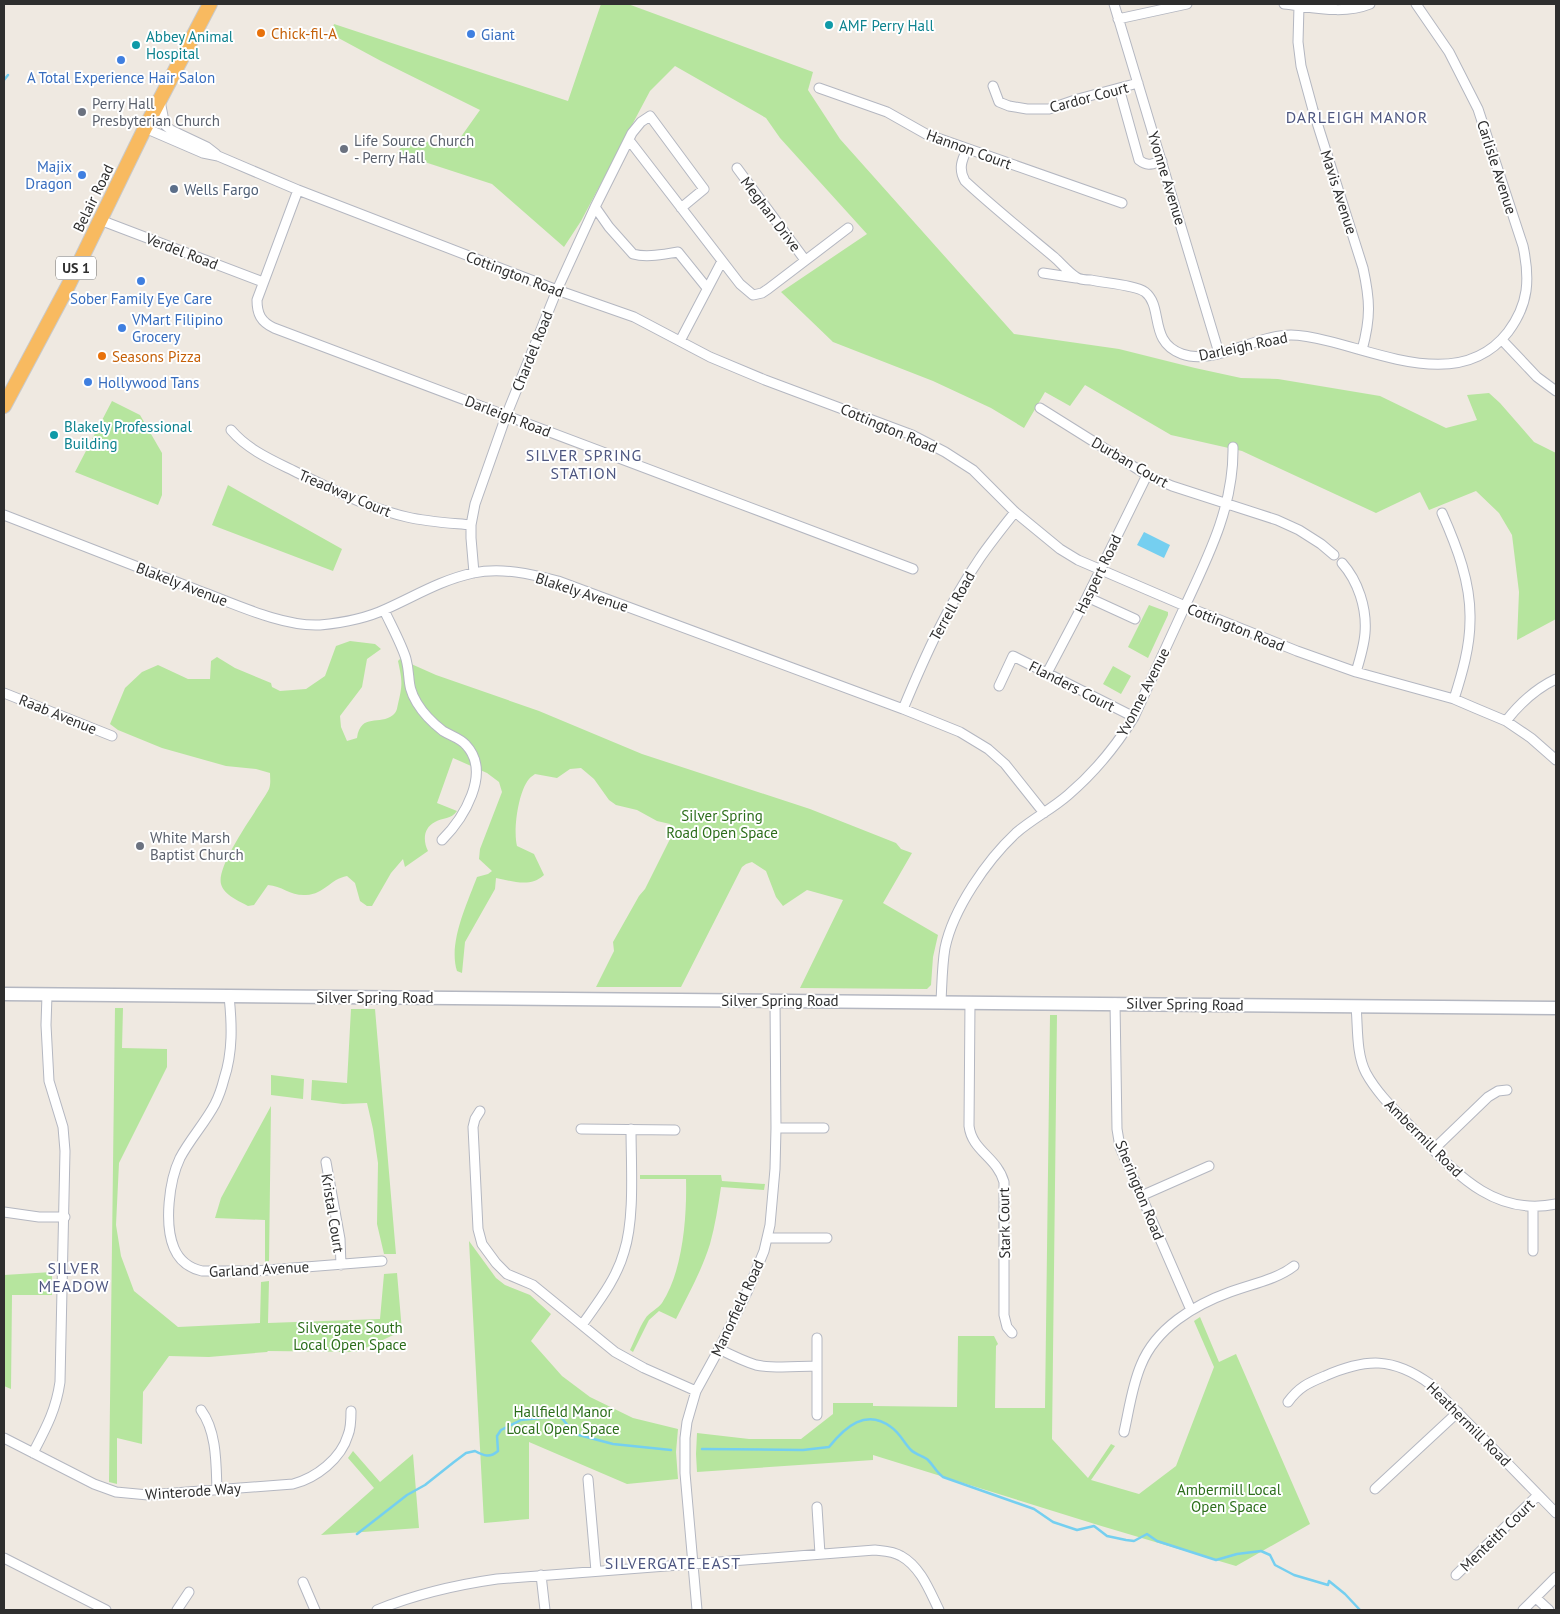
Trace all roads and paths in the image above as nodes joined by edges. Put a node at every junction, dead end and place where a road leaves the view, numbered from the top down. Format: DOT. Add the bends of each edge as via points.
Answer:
graph roads {
  1 [pos="210,4"];
  2 [pos="1114,4"];
  3 [pos="1187,4"];
  4 [pos="1284,4"];
  5 [pos="1370,4"];
  6 [pos="1416,4"];
  7 [pos="1299,6"];
  8 [pos="1118,19"];
  9 [pos="1138,83"];
  10 [pos="993,86"];
  11 [pos="820,88"];
  12 [pos="1119,88"];
  13 [pos="160,101"];
  14 [pos="145,128"];
  15 [pos="628,140"];
  16 [pos="967,149"];
  17 [pos="218,156"];
  18 [pos="1162,161"];
  19 [pos="736,168"];
  20 [pos="298,190"];
  21 [pos="1122,203"];
  22 [pos="595,207"];
  23 [pos="681,208"];
  24 [pos="100,220"];
  25 [pos="848,228"];
  26 [pos="805,260"];
  27 [pos="722,261"];
  28 [pos="1043,273"];
  29 [pos="1077,278"];
  30 [pos="264,282"];
  31 [pos="707,288"];
  32 [pos="556,290"];
  33 [pos="1502,340"];
  34 [pos="680,342"];
  35 [pos="1362,350"];
  36 [pos="1219,354"];
  37 [pos="1556,391"];
  38 [pos="4,406"];
  39 [pos="1040,408"];
  40 [pos="506,416"];
  41 [pos="231,430"];
  42 [pos="1232,447"];
  43 [pos="1147,474"];
  44 [pos="1227,504"];
  45 [pos="1015,512"];
  46 [pos="1442,513"];
  47 [pos="4,515"];
  48 [pos="471,525"];
  49 [pos="1334,555"];
  50 [pos="1342,562"];
  51 [pos="913,569"];
  52 [pos="1099,570"];
  53 [pos="474,573"];
  54 [pos="1087,597"];
  55 [pos="1185,606"];
  56 [pos="384,610"];
  57 [pos="1134,619"];
  58 [pos="1356,672"];
  59 [pos="1047,673"];
  60 [pos="1556,679"];
  61 [pos="998,686"];
  62 [pos="4,693"];
  63 [pos="1454,699"];
  64 [pos="903,709"];
  65 [pos="1134,716"];
  66 [pos="1506,721"];
  67 [pos="112,736"];
  68 [pos="1556,760"];
  69 [pos="1044,813"];
  70 [pos="442,840"];
  71 [pos="4,994"];
  72 [pos="47,995"];
  73 [pos="229,996"];
  74 [pos="775,1000"];
  75 [pos="941,1002"];
  76 [pos="970,1002"];
  77 [pos="1116,1003"];
  78 [pos="1356,1006"];
  79 [pos="1556,1008"];
  80 [pos="1507,1090"];
  81 [pos="480,1111"];
  82 [pos="776,1128"];
  83 [pos="824,1128"];
  84 [pos="581,1129"];
  85 [pos="631,1130"];
  86 [pos="675,1130"];
  87 [pos="1433,1150"];
  88 [pos="326,1162"];
  89 [pos="1209,1166"];
  90 [pos="1141,1196"];
  91 [pos="1556,1204"];
  92 [pos="1533,1207"];
  93 [pos="4,1212"];
  94 [pos="65,1217"];
  95 [pos="767,1238"];
  96 [pos="827,1238"];
  97 [pos="1533,1251"];
  98 [pos="382,1261"];
  99 [pos="341,1265"];
  100 [pos="1294,1266"];
  101 [pos="1191,1310"];
  102 [pos="582,1325"];
  103 [pos="1012,1333"];
  104 [pos="817,1338"];
  105 [pos="719,1349"];
  106 [pos="817,1366"];
  107 [pos="696,1391"];
  108 [pos="1288,1402"];
  109 [pos="201,1410"];
  110 [pos="351,1411"];
  111 [pos="1458,1412"];
  112 [pos="817,1416"];
  113 [pos="1124,1432"];
  114 [pos="4,1438"];
  115 [pos="33,1453"];
  116 [pos="588,1479"];
  117 [pos="1375,1489"];
  118 [pos="218,1490"];
  119 [pos="1538,1495"];
  120 [pos="816,1507"];
  121 [pos="1556,1513"];
  122 [pos="820,1554"];
  123 [pos="4,1558"];
  124 [pos="693,1564"];
  125 [pos="596,1572"];
  126 [pos="541,1575"];
  127 [pos="1456,1575"];
  128 [pos="1556,1577"];
  129 [pos="303,1582"];
  130 [pos="189,1592"];
  131 [pos="1536,1598"];
  132 [pos="388,1608"];
  133 [pos="106,1610"];
  134 [pos="177,1610"];
  135 [pos="315,1610"];
  136 [pos="377,1610"];
  137 [pos="545,1610"];
  138 [pos="697,1610"];
  139 [pos="939,1610"];
  140 [pos="1523,1610"];
  141 [pos="1549,1610"];
  1 -- 13 [label="highway, Belair Road / US 1"];
  2 -- 8 [label="street, Yvonne Avenue"];
  3 -- 8 [label="street"];
  4 -- 7 [label="street"];
  5 -- 7 [label="street" via="1341,10"];
  6 -- 33 [label="street, Carlisle Avenue" via="1449,52 1478,109 1523,246 1528,286 1516,320"];
  7 -- 35 [label="street, Mavis Avenue" via="1301,66 1368,293 1369,319"];
  8 -- 9 [label="street, Yvonne Avenue"];
  9 -- 12 [label="street, Cardor Court"];
  9 -- 18 [label="street, Yvonne Avenue"];
  10 -- 12 [label="street, Cardor Court" via="998,102 1034,109 1049,109"];
  11 -- 16 [label="street, Hannon Court" via="887,112 926,134"];
  12 -- 18 [label="street" via="1139,160 1144,164"];
  13 -- 14 [label="highway, Belair Road / US 1"];
  13 -- 17 [label="street, Cottington Road" via="166,126"];
  14 -- 17 [label="street, Cottington Road" via="203,153"];
  14 -- 24 [label="highway, Belair Road / US 1"];
  15 -- 22 [label="street, Chardel Road"];
  15 -- 23 [label="street"];
  15 -- 23 [label="street, Chardel Road" via="641,122 650,116 704,189"];
  16 -- 21 [label="street, Hannon Court"];
  16 -- 29 [label="street" via="961,166 965,181"];
  17 -- 20 [label="street, Cottington Road"];
  18 -- 36 [label="street, Yvonne Avenue"];
  19 -- 26 [label="street, Meghan Drive"];
  20 -- 30 [label="street, Darleigh Road"];
  20 -- 32 [label="street, Cottington Road"];
  22 -- 31 [label="street" via="633,254 678,252"];
  22 -- 32 [label="street, Chardel Road"];
  23 -- 27 [label="street"];
  24 -- 30 [label="street, Verdel Road"];
  24 -- 38 [label="highway, Belair Road / US 1"];
  25 -- 26 [label="street"];
  26 -- 27 [label="street" via="757,295 746,291"];
  27 -- 31 [label="street"];
  28 -- 29 [label="street, Darleigh Road"];
  29 -- 36 [label="street, Darleigh Road" via="1138,288 1151,300 1161,335 1171,349 1198,358"];
  30 -- 40 [label="street, Darleigh Road" via="257,309 266,324"];
  31 -- 34 [label="street"];
  32 -- 34 [label="street, Cottington Road" via="634,317"];
  32 -- 40 [label="street, Chardel Road"];
  33 -- 35 [label="street, Darleigh Road" via="1472,359 1444,365 1406,361"];
  33 -- 37 [label="street" via="1537,377"];
  34 -- 45 [label="street, Cottington Road" via="765,380 927,442 972,470"];
  35 -- 36 [label="street, Darleigh Road" via="1314,337 1291,335 1262,339"];
  39 -- 43 [label="street, Durban Court"];
  40 -- 48 [label="street, Chardel Road" via="481,484"];
  40 -- 51 [label="street, Darleigh Road"];
  41 -- 48 [label="street, Treadway Court" via="258,453 366,504 409,518"];
  42 -- 44 [label="street, Yvonne Avenue"];
  43 -- 44 [label="street, Durban Court"];
  43 -- 52 [label="street, Haspert Road"];
  44 -- 49 [label="street, Durban Court" via="1299,530"];
  44 -- 55 [label="street, Yvonne Avenue" via="1211,551"];
  45 -- 52 [label="street, Cottington Road" via="1060,549"];
  45 -- 64 [label="street, Terrell Road" via="981,556 945,615"];
  46 -- 63 [label="street" via="1463,567 1470,620 1467,653"];
  47 -- 56 [label="street, Blakely Avenue" via="283,620 321,625"];
  48 -- 53 [label="street, Chardel Road"];
  50 -- 58 [label="street" via="1355,582 1364,610 1365,631"];
  52 -- 54 [label="street, Haspert Road"];
  52 -- 55 [label="street, Cottington Road"];
  53 -- 56 [label="street, Blakely Avenue" via="440,583"];
  53 -- 64 [label="street, Blakely Avenue" via="516,572 558,581"];
  54 -- 57 [label="street"];
  54 -- 59 [label="street, Haspert Road"];
  55 -- 58 [label="street, Cottington Road"];
  55 -- 65 [label="street, Yvonne Avenue"];
  56 -- 70 [label="street" via="406,659 411,693 419,707 443,730 466,745 473,757 476,770 472,794 454,828"];
  58 -- 63 [label="street, Cottington Road"];
  59 -- 61 [label="street, Flanders Court" via="1013,656"];
  59 -- 65 [label="street, Flanders Court"];
  60 -- 66 [label="street" via="1526,698"];
  62 -- 67 [label="street, Raab Avenue"];
  63 -- 66 [label="street, Cottington Road"];
  64 -- 69 [label="street, Blakely Avenue" via="960,732 988,749 1005,764"];
  65 -- 69 [label="street, Yvonne Avenue" via="1105,759"];
  66 -- 68 [label="street, Cottington Road"];
  69 -- 75 [label="street, Yvonne Avenue" via="994,856 961,908 946,947"];
  71 -- 72 [label="main road, Silver Spring Road"];
  72 -- 73 [label="main road, Silver Spring Road"];
  72 -- 94 [label="street" via="49,1081 64,1139"];
  73 -- 74 [label="main road, Silver Spring Road"];
  73 -- 99 [label="street, Garland Avenue" via="231,1041 225,1076 216,1103 179,1160 171,1188 170,1225 174,1247 183,1262 202,1272"];
  74 -- 75 [label="main road, Silver Spring Road"];
  74 -- 82 [label="street, Manorfield Road"];
  75 -- 76 [label="main road, Silver Spring Road"];
  76 -- 77 [label="main road, Silver Spring Road"];
  76 -- 103 [label="street, Stark Court" via="969,1126 973,1139 995,1163 1004,1182 1004,1315"];
  77 -- 78 [label="main road, Silver Spring Road"];
  77 -- 90 [label="street, Sherington Road" via="1118,1139"];
  78 -- 79 [label="main road, Silver Spring Road"];
  78 -- 87 [label="street, Ambermill Road" via="1359,1045 1366,1073 1394,1110"];
  80 -- 87 [label="street" via="1488,1097"];
  81 -- 102 [label="street" via="473,1127 478,1229 482,1244 507,1274 533,1285"];
  82 -- 83 [label="street"];
  82 -- 95 [label="street, Manorfield Road" via="773,1199"];
  84 -- 85 [label="street"];
  85 -- 86 [label="street"];
  85 -- 102 [label="street" via="630,1215 625,1251 612,1280"];
  87 -- 92 [label="street, Ambermill Road" via="1491,1197"];
  88 -- 99 [label="street, Kristal Court" via="340,1239"];
  89 -- 90 [label="street"];
  90 -- 101 [label="street, Sherington Road"];
  91 -- 92 [label="street, Ambermill Road"];
  92 -- 97 [label="street"];
  93 -- 94 [label="street"];
  94 -- 115 [label="street" via="59,1390 53,1415"];
  95 -- 96 [label="street"];
  95 -- 105 [label="street, Manorfield Road" via="757,1270"];
  98 -- 99 [label="street, Garland Avenue"];
  100 -- 101 [label="street" via="1282,1274 1223,1294"];
  101 -- 113 [label="street" via="1168,1327 1146,1354 1137,1376"];
  102 -- 107 [label="street" via="628,1360"];
  104 -- 106 [label="street"];
  105 -- 106 [label="street" via="757,1365"];
  105 -- 107 [label="street, Manorfield Road"];
  106 -- 112 [label="street"];
  107 -- 124 [label="street, Manorfield Road" via="687,1422 684,1455"];
  108 -- 111 [label="street, Heathermill Road" via="1304,1385 1343,1368 1375,1362 1419,1376"];
  109 -- 118 [label="street" via="212,1435"];
  110 -- 118 [label="street, Winterode Way" via="345,1443 310,1479 293,1484"];
  111 -- 117 [label="street"];
  111 -- 119 [label="street, Heathermill Road"];
  114 -- 115 [label="street, Winterode Way"];
  115 -- 118 [label="street, Winterode Way" via="116,1492 148,1495"];
  116 -- 125 [label="street"];
  119 -- 121 [label="street, Heathermill Road"];
  119 -- 127 [label="street, Menteith Court"];
  120 -- 122 [label="street"];
  122 -- 124 [label="street"];
  122 -- 139 [label="street" via="874,1550 902,1556 922,1577"];
  123 -- 133 [label="street"];
  124 -- 125 [label="street"];
  124 -- 138 [label="street, Manorfield Road"];
  125 -- 126 [label="street"];
  126 -- 132 [label="street" via="463,1584 416,1596"];
  126 -- 137 [label="street"];
  128 -- 131 [label="street"];
  129 -- 135 [label="street"];
  130 -- 134 [label="street"];
  131 -- 140 [label="street"];
  131 -- 141 [label="street"];
  132 -- 136 [label="street"];
}
